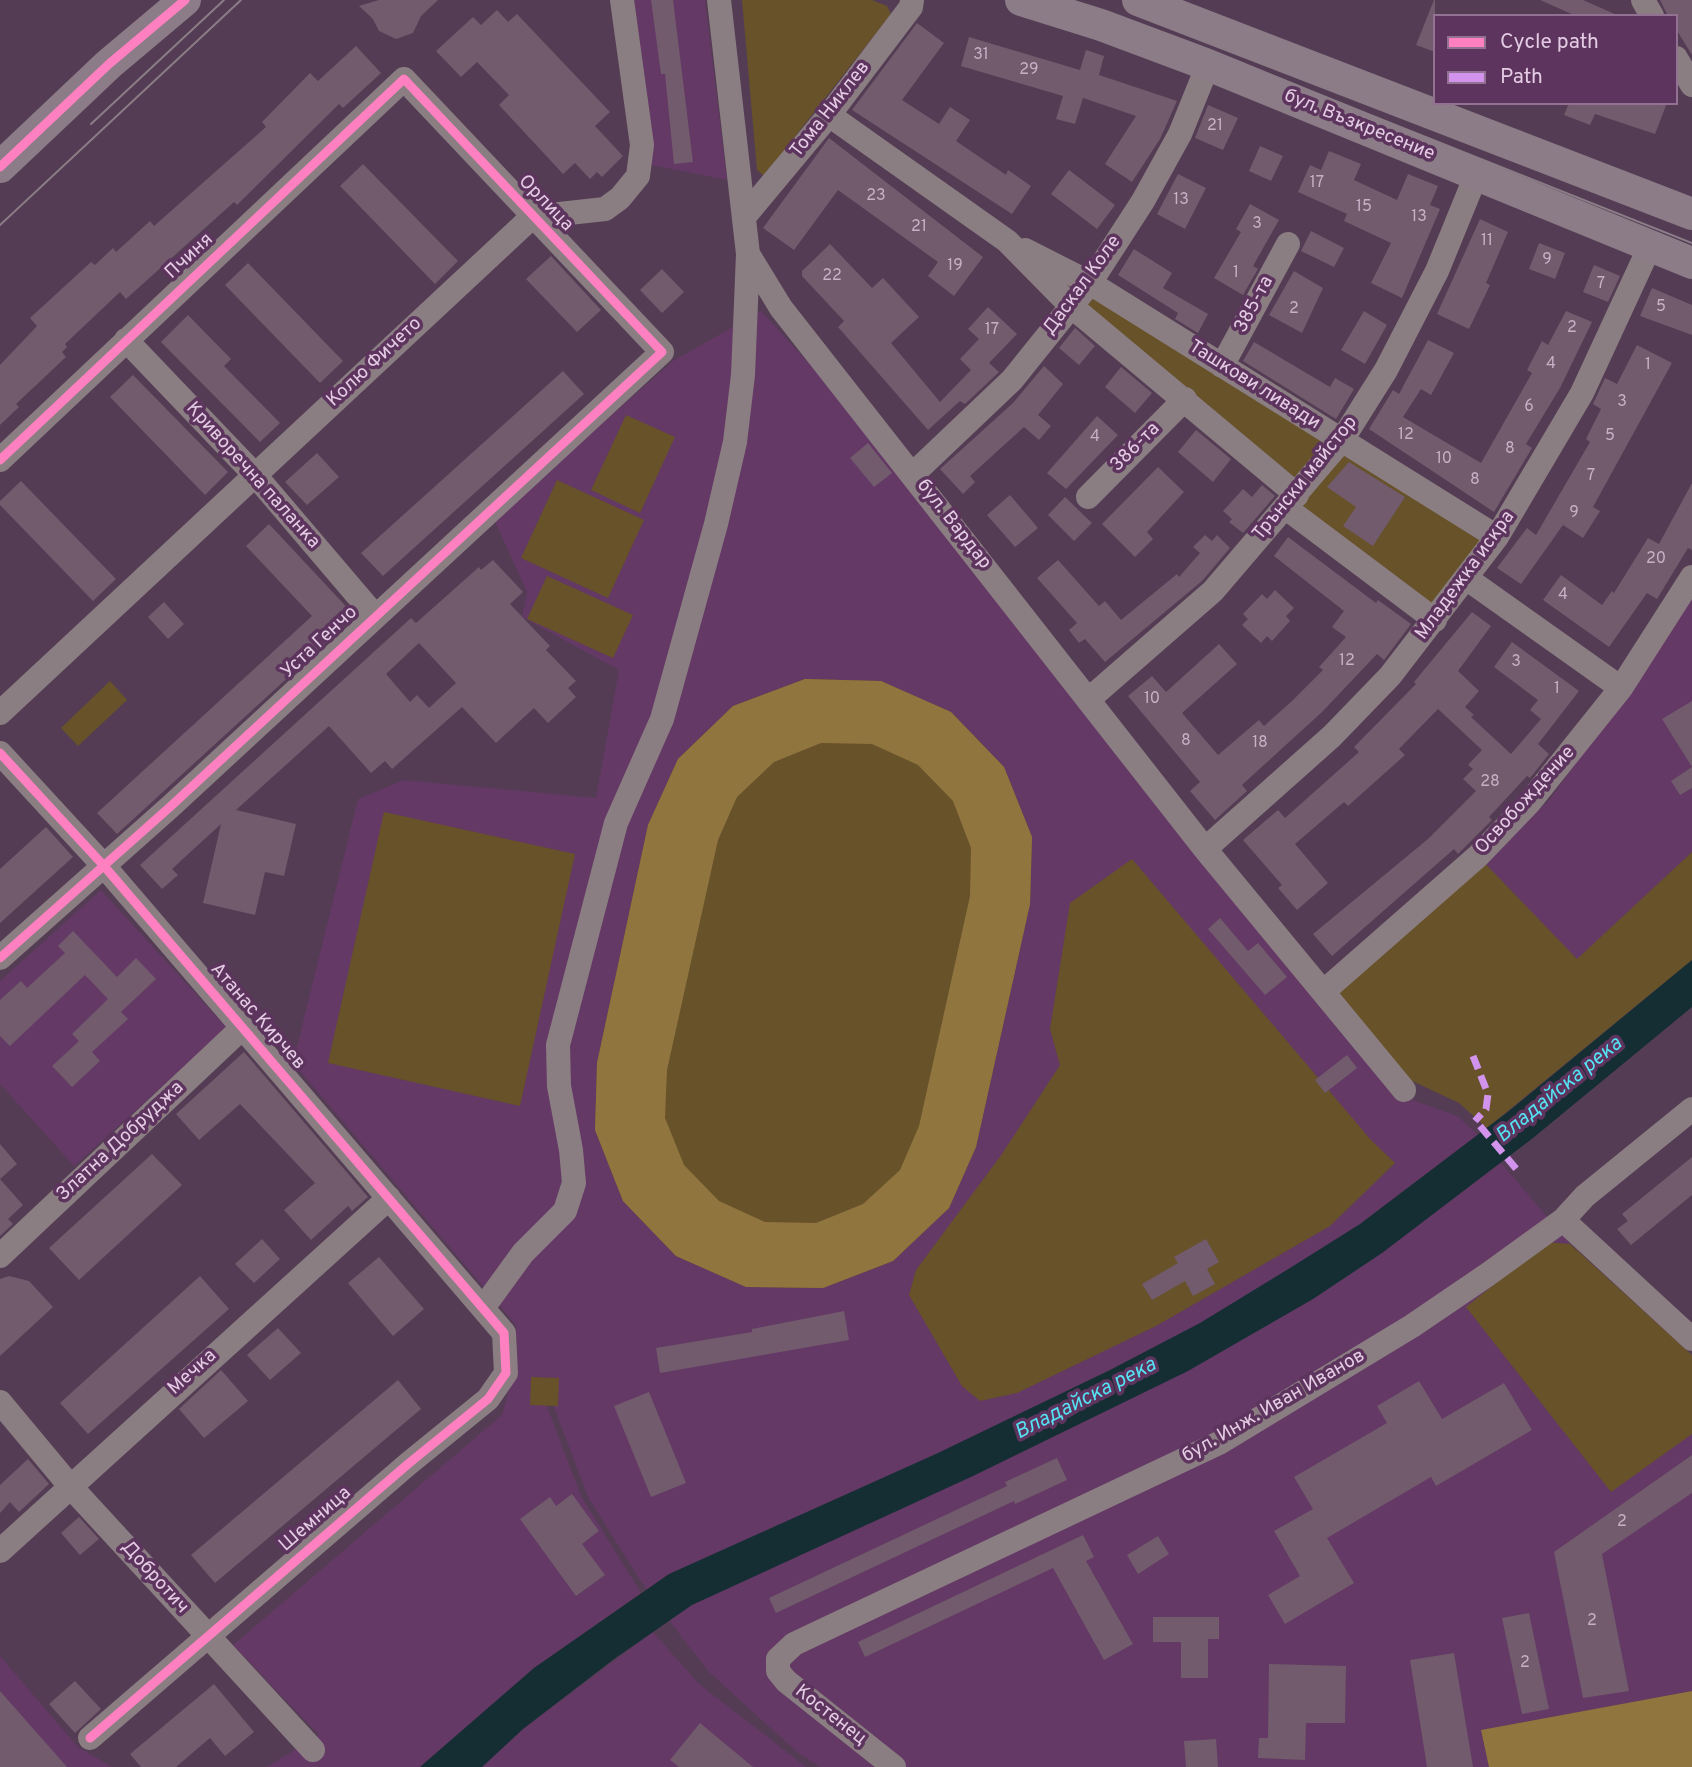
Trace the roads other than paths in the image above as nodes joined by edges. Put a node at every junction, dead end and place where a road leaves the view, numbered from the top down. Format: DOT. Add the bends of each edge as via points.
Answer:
graph roads {
  1 [pos="185,0"];
  2 [pos="622,0"];
  3 [pos="719,0"];
  4 [pos="912,0"];
  5 [pos="1021,0"];
  6 [pos="1138,0"];
  7 [pos="1678,61"];
  8 [pos="1208,65"];
  9 [pos="404,79"];
  10 [pos="1692,85"];
  11 [pos="829,115"];
  12 [pos="0,167"];
  13 [pos="1477,173"];
  14 [pos="1692,214"];
  15 [pos="532,217"];
  16 [pos="744,217"];
  17 [pos="1007,241"];
  18 [pos="1288,244"];
  19 [pos="1650,246"];
  20 [pos="748,254"];
  21 [pos="1692,263"];
  22 [pos="1090,283"];
  23 [pos="1071,306"];
  24 [pos="126,340"];
  25 [pos="662,352"];
  26 [pos="1222,366"];
  27 [pos="1185,399"];
  28 [pos="1342,440"];
  29 [pos="0,460"];
  30 [pos="913,474"];
  31 [pos="255,475"];
  32 [pos="1088,497"];
  33 [pos="1291,502"];
  34 [pos="1497,537"];
  35 [pos="1692,577"];
  36 [pos="1466,578"];
  37 [pos="375,615"];
  38 [pos="1435,620"];
  39 [pos="1620,688"];
  40 [pos="1088,700"];
  41 [pos="0,713"];
  42 [pos="0,753"];
  43 [pos="1205,849"];
  44 [pos="104,866"];
  45 [pos="0,958"];
  46 [pos="1323,992"];
  47 [pos="242,1028"];
  48 [pos="1404,1090"];
  49 [pos="1692,1109"];
  50 [pos="389,1198"];
  51 [pos="1563,1220"];
  52 [pos="0,1256"];
  53 [pos="483,1308"];
  54 [pos="1692,1339"];
  55 [pos="0,1402"];
  56 [pos="70,1486"];
  57 [pos="0,1551"];
  58 [pos="207,1637"];
  59 [pos="778,1659"];
  60 [pos="90,1738"];
  61 [pos="313,1750"];
  62 [pos="894,1767"];
  1 -- 12 [label="main road"];
  2 -- 15 [label="street" via="642,145 638,176 605,209"];
  3 -- 16 [label="street, бул. Вардар"];
  4 -- 11 [label="street, Тома Никлев"];
  5 -- 8 [label="main road, бул. Възкресение"];
  6 -- 14 [label="main road, бул. Възкресение"];
  7 -- 10 [label="street"];
  8 -- 13 [label="main road, бул. Възкресение"];
  8 -- 22 [label="street, Даскал Коле" via="1180,134"];
  9 -- 15 [label="street, Орлица"];
  9 -- 24 [label="street, Пчиня"];
  11 -- 16 [label="street, Тома Никлев"];
  11 -- 17 [label="street, Ташкови ливади"];
  13 -- 19 [label="main road, бул. Възкресение"];
  13 -- 28 [label="street, Трънски майстор" via="1437,271 1386,370"];
  15 -- 25 [label="street, Орлица"];
  15 -- 31 [label="street, Колю Фичето"];
  16 -- 20 [label="street, бул. Вардар"];
  17 -- 22 [label="street, Ташкови ливади"];
  17 -- 23 [label="street, Ташкови ливади"];
  18 -- 26 [label="street, 385-та"];
  19 -- 21 [label="main road, бул. Възкресение"];
  19 -- 34 [label="street, Младежка искра" via="1582,393"];
  20 -- 30 [label="street, бул. Вардар" via="781,308"];
  20 -- 53 [label="street" via="737,428 716,524 662,719 616,823 558,1045 559,1086 574,1183 565,1210 523,1253"];
  22 -- 23 [label="street, Даскал Коле"];
  22 -- 26 [label="street, Ташкови ливади"];
  23 -- 27 [label="street, Ташкови ливади"];
  23 -- 30 [label="street, Даскал Коле" via="1012,380"];
  24 -- 29 [label="street, Пчиня"];
  24 -- 31 [label="street, Криворечна паланка"];
  25 -- 37 [label="street, Уста Генчо"];
  26 -- 28 [label="street, Ташкови ливади"];
  27 -- 32 [label="street, 386-та"];
  27 -- 33 [label="street, Ташкови ливади"];
  28 -- 33 [label="street, Трънски майстор"];
  28 -- 34 [label="street, Ташкови ливади"];
  30 -- 40 [label="street, бул. Вардар"];
  31 -- 37 [label="street, Криворечна паланка"];
  31 -- 41 [label="street, Колю Фичето"];
  33 -- 38 [label="street, Ташкови ливади"];
  33 -- 40 [label="street, Трънски майстор" via="1213,591"];
  34 -- 36 [label="street, Младежка искра"];
  35 -- 39 [label="street, Освобождение"];
  36 -- 38 [label="street, Младежка искра"];
  36 -- 39 [label="street"];
  37 -- 44 [label="street, Уста Генчо"];
  38 -- 43 [label="street, Младежка искра" via="1390,676 1332,736"];
  39 -- 46 [label="street, Освобождение" via="1555,773 1478,856"];
  40 -- 43 [label="street, бул. Вардар"];
  42 -- 44 [label="street, Атанас Кирчев"];
  43 -- 46 [label="street, бул. Вардар"];
  44 -- 45 [label="street, Уста Генчо"];
  44 -- 47 [label="street, Атанас Кирчев"];
  46 -- 48 [label="street, бул. Вардар"];
  47 -- 50 [label="street, Атанас Кирчев"];
  47 -- 52 [label="street, Златна Добруджа"];
  49 -- 51 [label="street, бул. Инж. Иван Иванов" via="1585,1196"];
  50 -- 53 [label="street, Атанас Кирчев"];
  50 -- 56 [label="street, Мечка"];
  51 -- 54 [label="street"];
  51 -- 59 [label="street, бул. Инж. Иван Иванов" via="1412,1326 1219,1443 794,1644"];
  53 -- 58 [label="street, Шемница" via="504,1333 506,1373 488,1399"];
  55 -- 56 [label="street, Добротич"];
  56 -- 57 [label="street, Мечка"];
  56 -- 58 [label="street, Добротич"];
  58 -- 60 [label="street, Шемница"];
  58 -- 61 [label="street, Добротич"];
  59 -- 62 [label="street, Костенец" via="778,1671 786,1681"];
}
